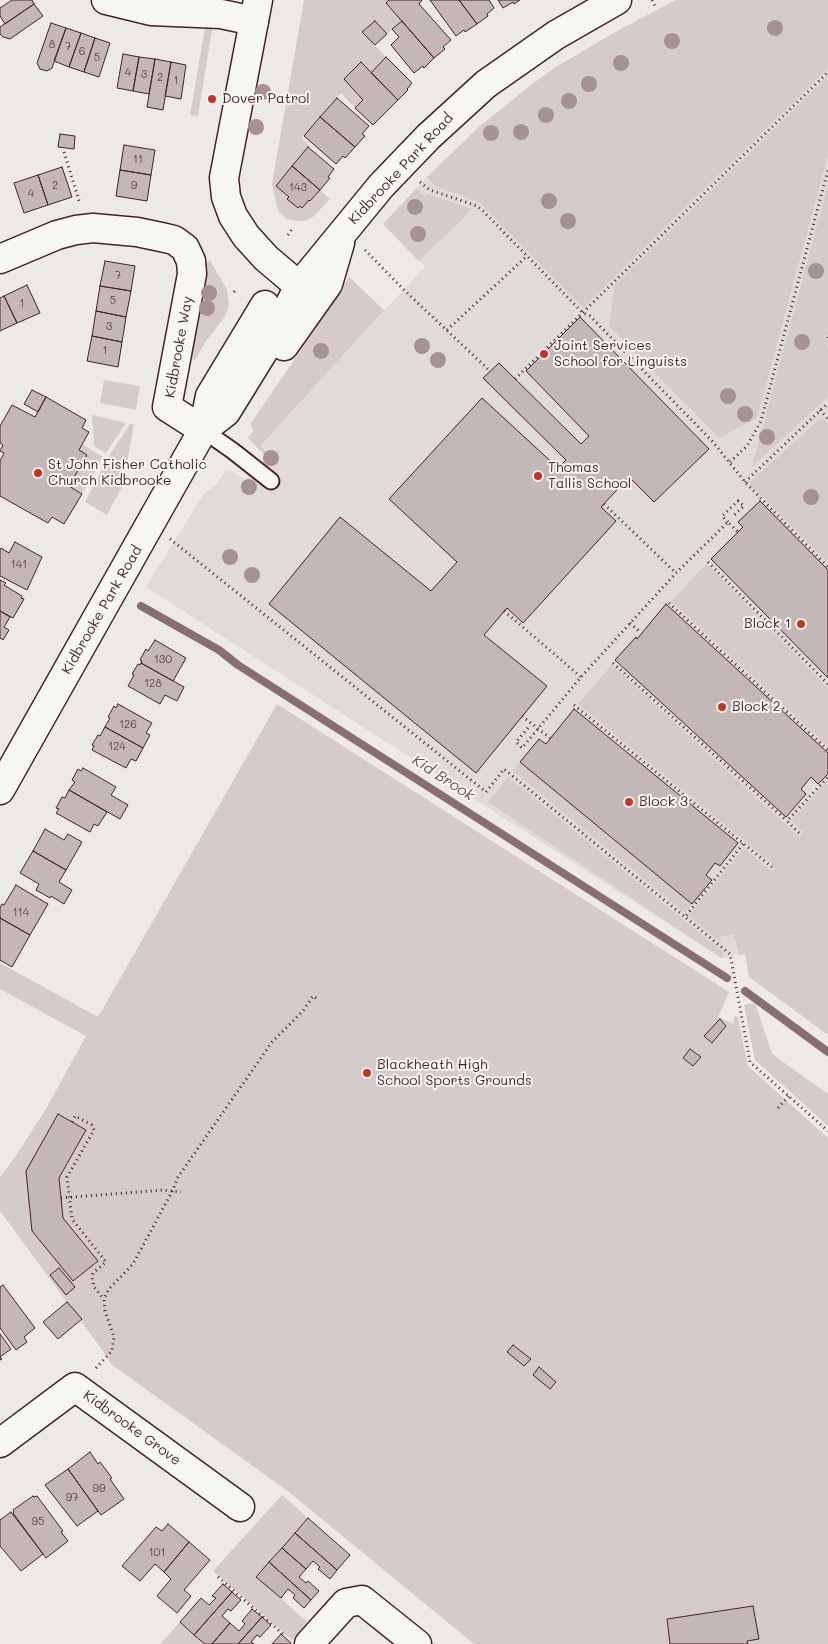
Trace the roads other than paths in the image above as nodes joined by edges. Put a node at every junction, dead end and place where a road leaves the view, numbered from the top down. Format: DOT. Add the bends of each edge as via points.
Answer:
graph roads {
  1 [pos="106,0"];
  2 [pos="617,0"];
  3 [pos="256,10"];
  4 [pos="353,239"];
  5 [pos="0,260"];
  6 [pos="299,286"];
  7 [pos="240,388"];
  8 [pos="203,430"];
  9 [pos="271,481"];
  10 [pos="0,790"];
  11 [pos="0,1443"];
  12 [pos="240,1507"];
  13 [pos="298,1641"];
  14 [pos="418,1644"];
  1 -- 3 [label="main road" via="151,11 221,14"];
  2 -- 4 [label="main road, Kidbrooke Park Road" via="556,35 486,84 381,186"];
  3 -- 6 [label="main road" via="224,178 226,197 246,236"];
  4 -- 6 [label="main road, Kidbrooke Park Road"];
  4 -- 7 [label="main road" via="328,284 264,374"];
  5 -- 8 [label="main road, Kidbrooke Way" via="66,232 92,228 137,232 174,240 185,248 192,274 168,407"];
  6 -- 7 [label="main road, Kidbrooke Park Road" via="276,331"];
  6 -- 8 [label="main road, Kidbrooke Park Road" via="265,305 210,396"];
  7 -- 8 [label="main road, Kidbrooke Park Road" via="226,412"];
  8 -- 9 [label="lane"];
  8 -- 10 [label="main road, Kidbrooke Park Road"];
  11 -- 12 [label="main road, Kidbrooke Grove" via="76,1386"];
  13 -- 14 [label="main road" via="346,1603 362,1600"];
}
